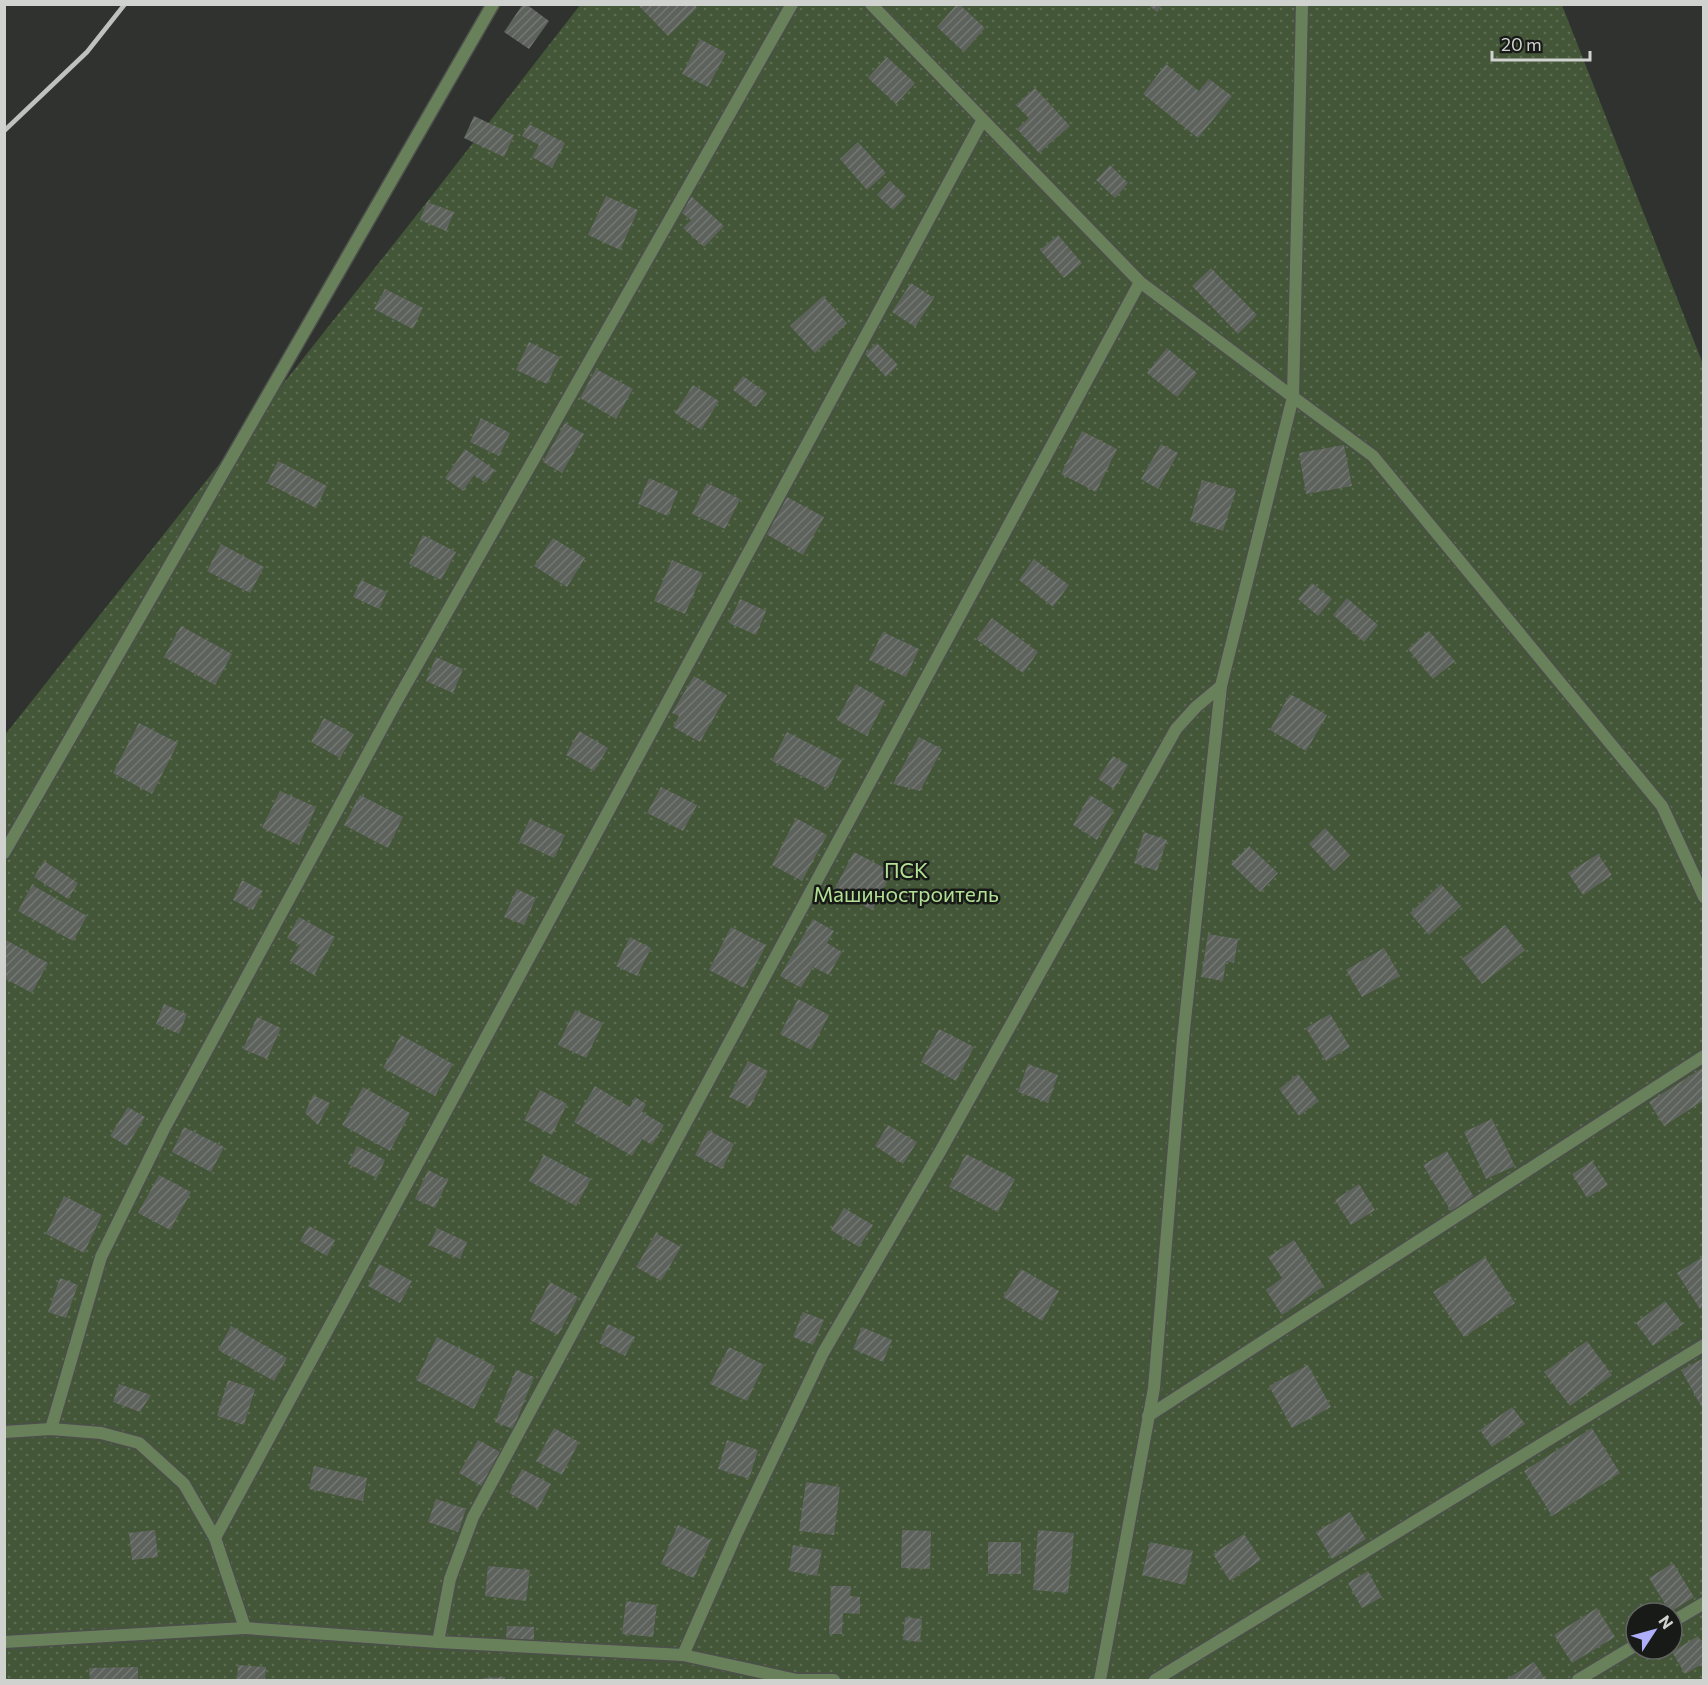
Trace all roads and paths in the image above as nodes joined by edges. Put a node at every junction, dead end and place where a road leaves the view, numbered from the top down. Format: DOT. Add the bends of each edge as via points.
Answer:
graph roads {
  1 [pos="493,4"];
  2 [pos="792,4"];
  3 [pos="871,4"];
  4 [pos="1302,4"];
  5 [pos="982,120"];
  6 [pos="1140,282"];
  7 [pos="1293,397"];
  8 [pos="1221,686"];
  9 [pos="4,853"];
  10 [pos="1704,897"];
  11 [pos="1704,1056"];
  12 [pos="1704,1345"];
  13 [pos="1148,1416"];
  14 [pos="51,1429"];
  15 [pos="4,1432"];
  16 [pos="215,1538"];
  17 [pos="1704,1603"];
  18 [pos="1684,1615"];
  19 [pos="245,1628"];
  20 [pos="4,1642"];
  21 [pos="438,1642"];
  22 [pos="1624,1652"];
  23 [pos="683,1655"];
  24 [pos="797,1680"];
  25 [pos="834,1680"];
  26 [pos="1100,1680"];
  27 [pos="1155,1680"];
  28 [pos="1578,1680"];
  1 -- 9 [label="street"];
  2 -- 14 [label="street" via="395,704 164,1129 101,1257"];
  3 -- 5 [label="street"];
  4 -- 7 [label="street"];
  5 -- 6 [label="street"];
  5 -- 16 [label="street"];
  6 -- 7 [label="street"];
  6 -- 21 [label="street" via="474,1517 450,1579"];
  7 -- 8 [label="street"];
  7 -- 10 [label="street" via="1373,456 1662,806"];
  8 -- 13 [label="street" via="1183,1039 1154,1388"];
  8 -- 23 [label="street" via="1176,729 823,1353"];
  11 -- 13 [label="street"];
  12 -- 27 [label="street"];
  13 -- 26 [label="street"];
  14 -- 15 [label="street"];
  14 -- 16 [label="street" via="101,1433 139,1443 184,1484"];
  16 -- 19 [label="street"];
  17 -- 18 [label="street"];
  19 -- 20 [label="street"];
  19 -- 21 [label="street"];
  21 -- 23 [label="street"];
  22 -- 28 [label="street"];
  23 -- 24 [label="street"];
  24 -- 25 [label="street"];
}
